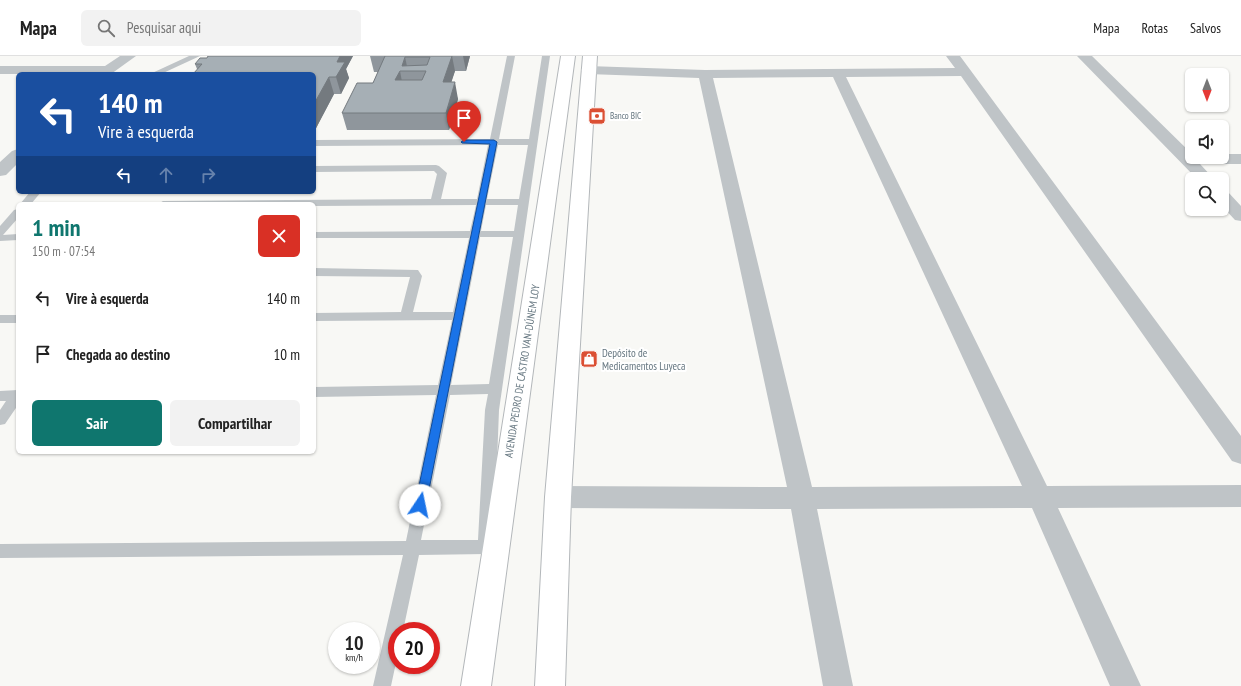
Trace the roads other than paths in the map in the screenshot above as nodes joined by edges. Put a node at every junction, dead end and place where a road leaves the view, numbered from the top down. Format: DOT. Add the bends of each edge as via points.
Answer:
graph roads {
  1 [pos="129,56"];
  2 [pos="196,56"];
  3 [pos="511,56"];
  4 [pos="546,56"];
  5 [pos="568,56"];
  6 [pos="953,56"];
  7 [pos="1084,56"];
  8 [pos="589,63"];
  9 [pos="0,70"];
  10 [pos="105,72"];
  11 [pos="159,72"];
  12 [pos="965,72"];
  13 [pos="705,74"];
  14 [pos="838,74"];
  15 [pos="494,142"];
  16 [pos="534,142"];
  17 [pos="316,143"];
  18 [pos="16,156"];
  19 [pos="1185,158"];
  20 [pos="1229,159"];
  21 [pos="1241,159"];
  22 [pos="1191,164"];
  23 [pos="316,169"];
  24 [pos="0,171"];
  25 [pos="1199,172"];
  26 [pos="34,194"];
  27 [pos="27,202"];
  28 [pos="435,202"];
  29 [pos="482,202"];
  30 [pos="524,202"];
  31 [pos="316,203"];
  32 [pos="1229,203"];
  33 [pos="16,214"];
  34 [pos="1241,216"];
  35 [pos="0,232"];
  36 [pos="475,234"];
  37 [pos="520,234"];
  38 [pos="316,235"];
  39 [pos="0,238"];
  40 [pos="16,238"];
  41 [pos="316,272"];
  42 [pos="406,316"];
  43 [pos="459,316"];
  44 [pos="316,317"];
  45 [pos="0,319"];
  46 [pos="16,319"];
  47 [pos="496,389"];
  48 [pos="444,390"];
  49 [pos="316,392"];
  50 [pos="16,395"];
  51 [pos="0,396"];
  52 [pos="16,397"];
  53 [pos="1,416"];
  54 [pos="1241,454"];
  55 [pos="1241,496"];
  56 [pos="558,497"];
  57 [pos="1040,497"];
  58 [pos="802,498"];
  59 [pos="486,547"];
  60 [pos="412,548"];
  61 [pos="0,551"];
  62 [pos="483,640"];
  63 [pos="382,686"];
  64 [pos="476,686"];
  65 [pos="550,686"];
  66 [pos="838,686"];
  67 [pos="1126,686"];
  1 -- 10 [label="street"];
  2 -- 11 [label="lane"];
  3 -- 15 [label="lane"];
  4 -- 16 [label="lane"];
  5 -- 62 [label="highway, AVENIDA PEDRO DE CASTRO VAN-DÚNEM LOY"];
  6 -- 12 [label="street"];
  7 -- 19 [label="street"];
  8 -- 13 [label="street"];
  8 -- 56 [label="highway"];
  9 -- 10 [label="street"];
  12 -- 14 [label="street"];
  12 -- 54 [label="street"];
  13 -- 14 [label="street"];
  13 -- 58 [label="street"];
  14 -- 57 [label="street"];
  15 -- 16 [label="lane"];
  15 -- 17 [label="lane"];
  15 -- 29 [label="lane"];
  16 -- 30 [label="lane"];
  18 -- 24 [label="street"];
  20 -- 21 [label="street"];
  22 -- 25 [label="street"];
  23 -- 28 [label="lane" via="436,168 442,173"];
  26 -- 27 [label="lane"];
  28 -- 29 [label="lane"];
  28 -- 31 [label="lane"];
  29 -- 30 [label="lane"];
  29 -- 36 [label="lane"];
  30 -- 37 [label="lane"];
  32 -- 34 [label="street"];
  33 -- 35 [label="lane"];
  36 -- 37 [label="lane"];
  36 -- 38 [label="lane"];
  36 -- 43 [label="lane"];
  37 -- 47 [label="lane"];
  39 -- 40 [label="lane"];
  41 -- 42 [label="lane" via="414,273 416,276"];
  42 -- 43 [label="lane"];
  42 -- 44 [label="lane"];
  43 -- 48 [label="lane"];
  45 -- 46 [label="lane"];
  47 -- 48 [label="lane"];
  47 -- 59 [label="lane" via="492,410"];
  48 -- 49 [label="lane"];
  48 -- 60 [label="lane"];
  50 -- 51 [label="lane"];
  52 -- 53 [label="lane"];
  55 -- 57 [label="street"];
  56 -- 58 [label="street"];
  56 -- 65 [label="highway"];
  57 -- 58 [label="street"];
  57 -- 67 [label="street"];
  58 -- 66 [label="street"];
  59 -- 60 [label="lane"];
  59 -- 62 [label="lane"];
  60 -- 61 [label="lane"];
  60 -- 63 [label="lane"];
  62 -- 64 [label="highway, AVENIDA PEDRO DE CASTRO VAN-DÚNEM LOY"];
}
